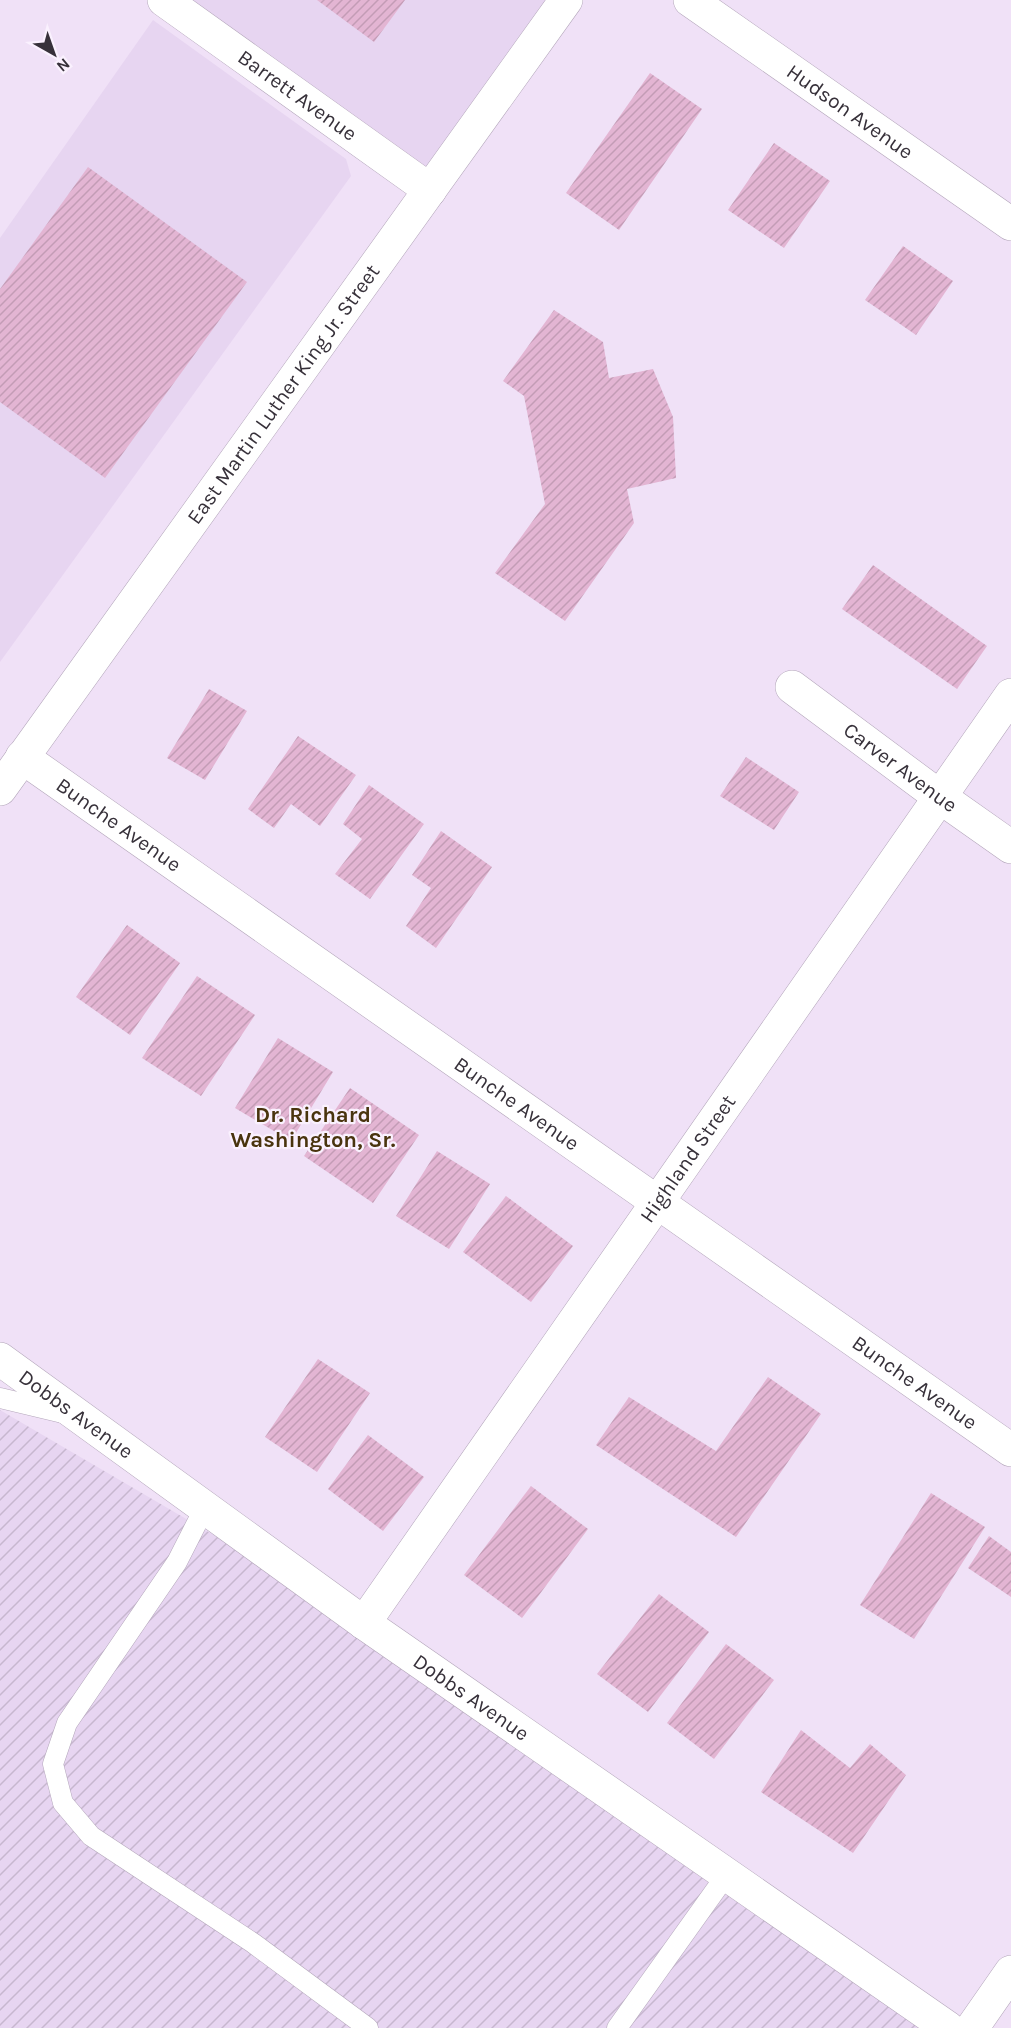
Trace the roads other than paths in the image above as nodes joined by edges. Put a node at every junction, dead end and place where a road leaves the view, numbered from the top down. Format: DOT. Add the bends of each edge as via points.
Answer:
graph roads {
  1 [pos="164,0"];
  2 [pos="566,0"];
  3 [pos="690,0"];
  4 [pos="430,190"];
  5 [pos="1011,224"];
  6 [pos="792,687"];
  7 [pos="1011,695"];
  8 [pos="22,757"];
  9 [pos="0,789"];
  10 [pos="940,797"];
  11 [pos="1011,847"];
  12 [pos="657,1202"];
  13 [pos="0,1359"];
  14 [pos="0,1398"];
  15 [pos="80,1417"];
  16 [pos="1011,1450"];
  17 [pos="205,1507"];
  18 [pos="364,1623"];
  19 [pos="727,1874"];
  20 [pos="1011,1972"];
  21 [pos="368,2028"];
  22 [pos="617,2028"];
  23 [pos="948,2028"];
  24 [pos="972,2028"];
  1 -- 4 [label="street, Barrett Avenue"];
  2 -- 4 [label="street, East Martin Luther King Jr. Street"];
  3 -- 5 [label="street, Hudson Avenue"];
  4 -- 8 [label="street, East Martin Luther King Jr. Street"];
  6 -- 10 [label="street, Carver Avenue"];
  7 -- 10 [label="street, Highland Street"];
  8 -- 9 [label="street, East Martin Luther King Jr. Street"];
  8 -- 12 [label="street, Bunche Avenue"];
  10 -- 11 [label="street, Carver Avenue"];
  10 -- 12 [label="street, Highland Street"];
  12 -- 16 [label="street, Bunche Avenue"];
  12 -- 18 [label="street, Highland Street"];
  13 -- 15 [label="street, Dobbs Avenue"];
  14 -- 15 [label="lane"];
  15 -- 17 [label="street, Dobbs Avenue"];
  17 -- 18 [label="street, Dobbs Avenue"];
  17 -- 21 [label="lane" via="171,1571 67,1724 53,1764 63,1803 91,1836 253,1943"];
  18 -- 19 [label="street, Dobbs Avenue"];
  19 -- 22 [label="lane"];
  19 -- 23 [label="street, Dobbs Avenue"];
  20 -- 24 [label="street"];
}
